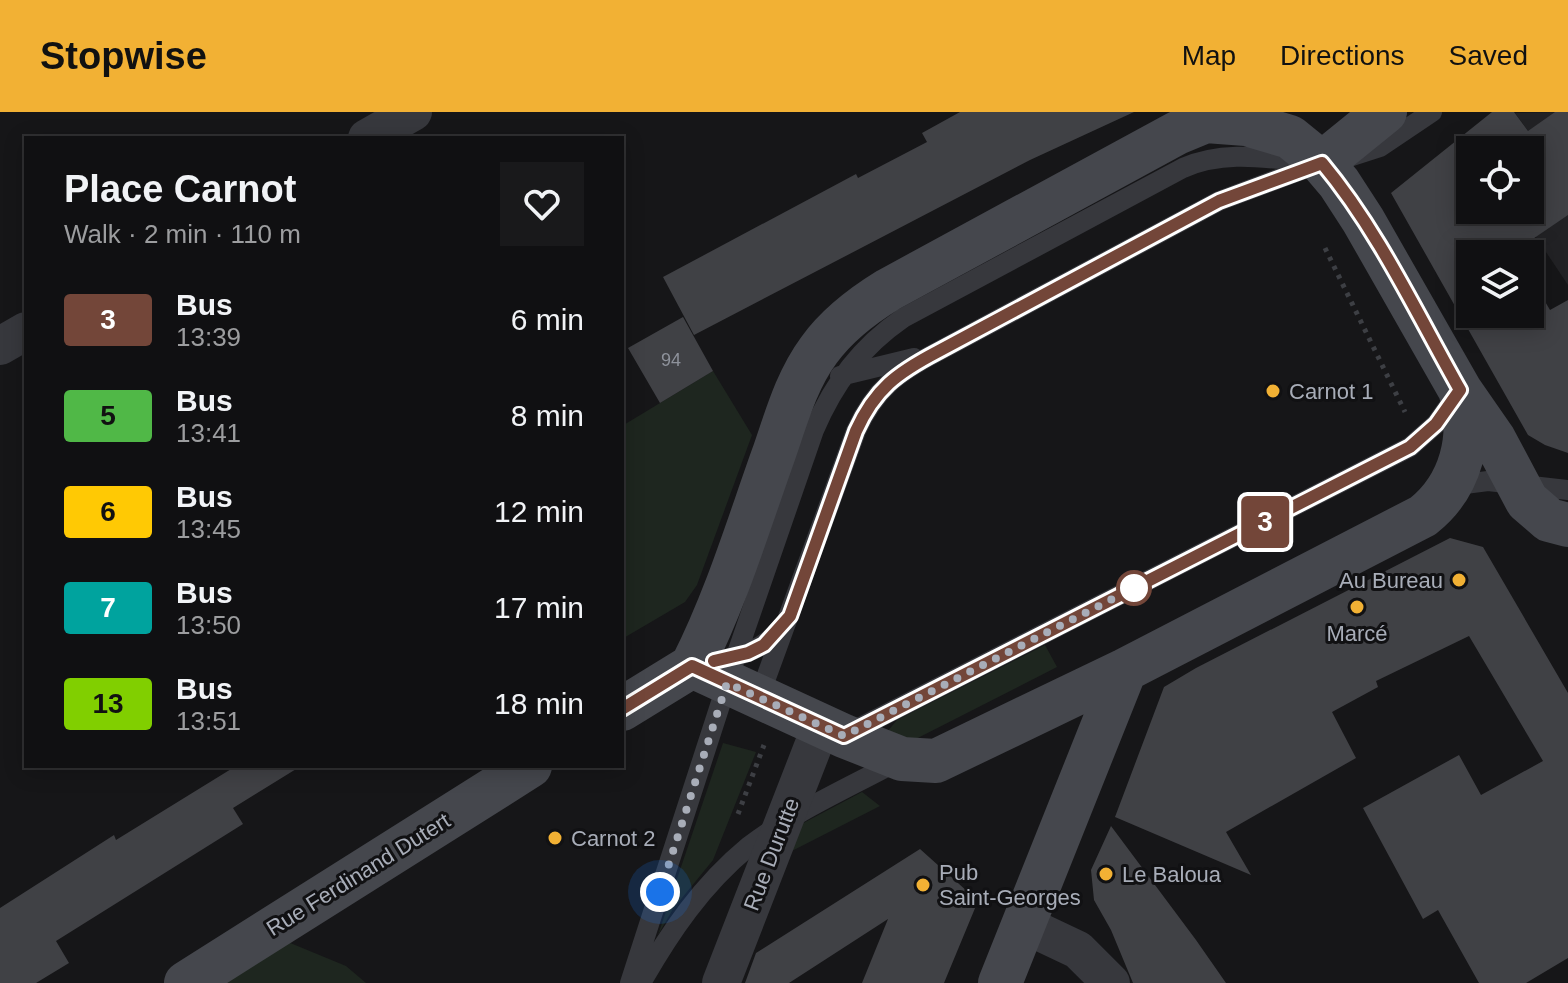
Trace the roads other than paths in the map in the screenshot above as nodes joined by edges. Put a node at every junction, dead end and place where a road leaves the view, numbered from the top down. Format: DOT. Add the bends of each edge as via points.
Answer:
graph roads {
  1 [pos="413,112"];
  2 [pos="1385,112"];
  3 [pos="1432,112"];
  4 [pos="1264,120"];
  5 [pos="371,136"];
  6 [pos="1322,163"];
  7 [pos="24,332"];
  8 [pos="0,346"];
  9 [pos="937,352"];
  10 [pos="842,376"];
  11 [pos="797,388"];
  12 [pos="1460,390"];
  13 [pos="1517,482"];
  14 [pos="1451,485"];
  15 [pos="1411,500"];
  16 [pos="1563,522"];
  17 [pos="790,616"];
  18 [pos="1125,670"];
  19 [pos="1070,674"];
  20 [pos="729,676"];
  21 [pos="624,708"];
  22 [pos="832,731"];
  23 [pos="902,759"];
  24 [pos="527,768"];
  25 [pos="782,823"];
  26 [pos="1023,924"];
  27 [pos="186,983"];
  28 [pos="630,983"];
  29 [pos="641,983"];
  30 [pos="721,983"];
  31 [pos="1000,983"];
  32 [pos="1111,983"];
  1 -- 5 [label="street"];
  2 -- 6 [label="street"];
  3 -- 6 [label="lane" via="1380,147"];
  4 -- 6 [label="street"];
  4 -- 11 [label="street" via="1206,121 1177,133 888,290 833,333"];
  6 -- 9 [label="lane" via="1219,201"];
  6 -- 10 [label="lane" via="1222,156 1190,164 903,318"];
  6 -- 12 [label="street" via="1370,233"];
  7 -- 8 [label="street"];
  9 -- 10 [label="lane"];
  9 -- 17 [label="lane" via="891,379 867,408"];
  10 -- 11 [label="lane"];
  10 -- 20 [label="lane" via="814,430"];
  11 -- 20 [label="street" via="724,593"];
  12 -- 13 [label="street"];
  12 -- 14 [label="street" via="1466,431"];
  12 -- 22 [label="lane" via="1436,424 1410,447"];
  13 -- 14 [label="lane"];
  13 -- 16 [label="street" via="1527,501"];
  14 -- 15 [label="lane"];
  14 -- 18 [label="street" via="1435,506 1407,525"];
  17 -- 20 [label="lane"];
  17 -- 20 [label="lane"];
  18 -- 23 [label="street" via="936,761"];
  18 -- 26 [label="street"];
  19 -- 23 [label="lane"];
  20 -- 21 [label="street"];
  20 -- 22 [label="street"];
  20 -- 28 [label="lane"];
  22 -- 23 [label="street"];
  22 -- 25 [label="street, Rue Durutte"];
  23 -- 25 [label="lane"];
  24 -- 27 [label="street, Rue Ferdinand Dutert"];
  25 -- 29 [label="lane" via="742,853 694,902"];
  25 -- 30 [label="street, Rue Durutte"];
  26 -- 31 [label="street"];
  26 -- 32 [label="street" via="1078,950"];
}
